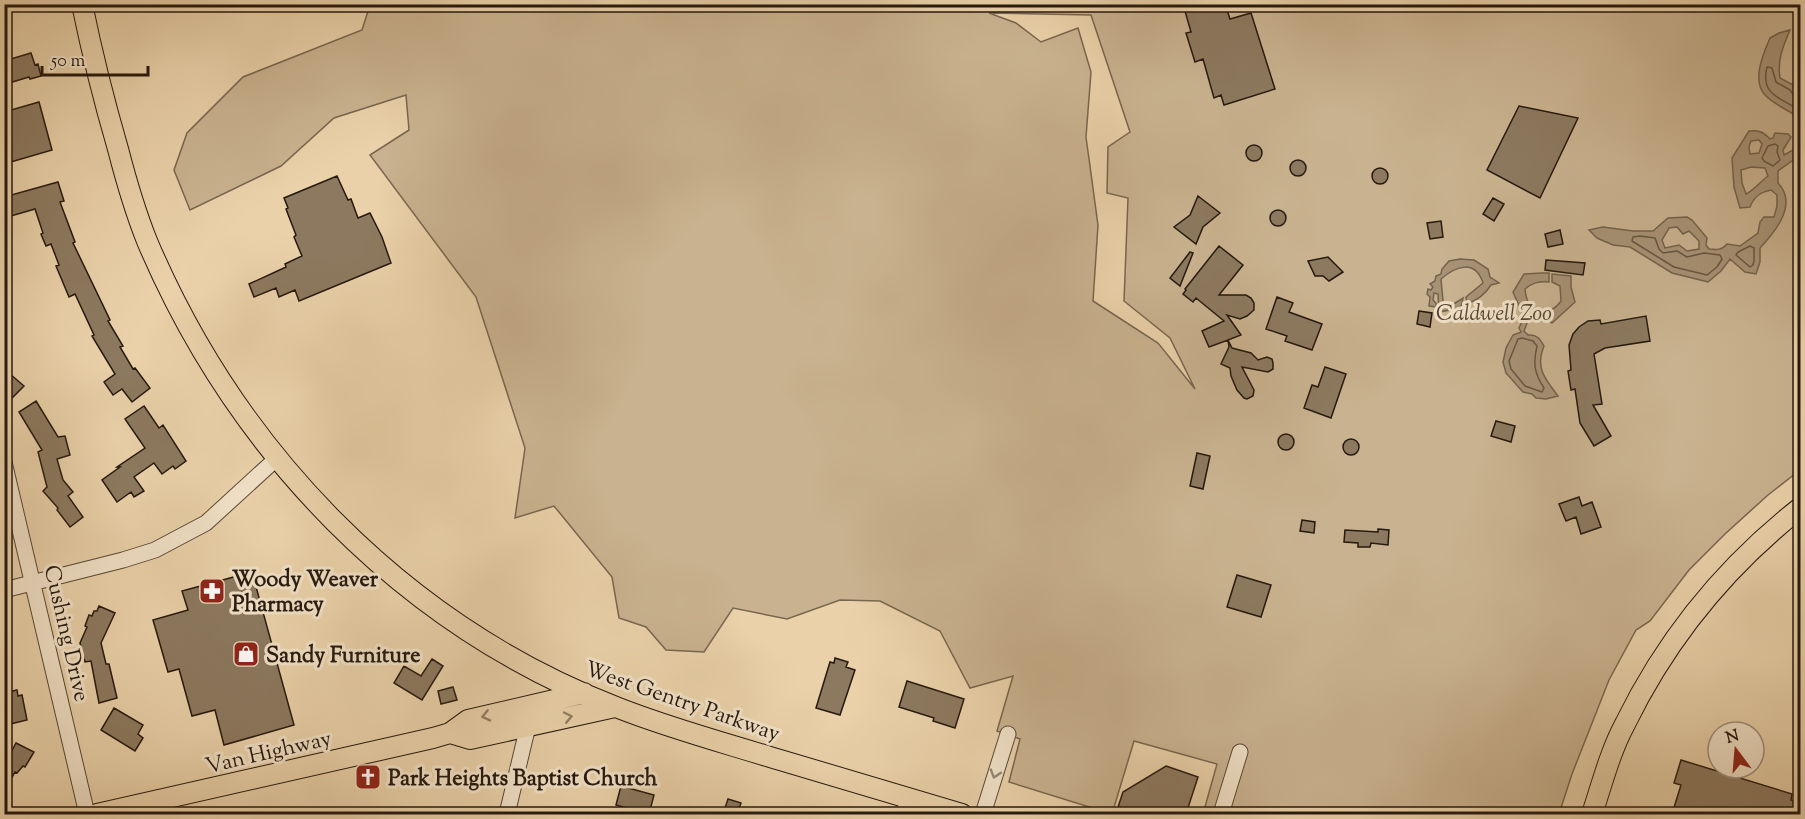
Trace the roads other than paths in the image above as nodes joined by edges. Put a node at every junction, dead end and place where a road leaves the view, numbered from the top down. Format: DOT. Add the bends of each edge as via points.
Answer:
graph roads {
  1 [pos="82,4"];
  2 [pos="276,459"];
  3 [pos="4,462"];
  4 [pos="1800,508"];
  5 [pos="33,584"];
  6 [pos="4,590"];
  7 [pos="584,693"];
  8 [pos="615,707"];
  9 [pos="528,726"];
  10 [pos="450,734"];
  11 [pos="1008,735"];
  12 [pos="1240,752"];
  13 [pos="906,806"];
  14 [pos="87,814"];
  15 [pos="97,814"];
  16 [pos="507,814"];
  17 [pos="962,814"];
  18 [pos="983,814"];
  19 [pos="1221,814"];
  20 [pos="1592,814"];
  1 -- 2 [label="main road, West Gentry Parkway" via="112,128 147,240 212,366"];
  2 -- 5 [label="street" via="206,523 155,550"];
  2 -- 7 [label="main road, West Gentry Parkway" via="357,544 413,592 492,646"];
  3 -- 5 [label="street, Cushing Drive"];
  4 -- 20 [label="main road" via="1743,557 1684,626 1624,725"];
  5 -- 6 [label="street"];
  5 -- 14 [label="street, Cushing Drive"];
  7 -- 8 [label="main road, West Gentry Parkway"];
  7 -- 10 [label="main road, Van Highway, one-way" via="468,720"];
  9 -- 8 [label="main road, Van Highway, one-way"];
  8 -- 13 [label="main road, West Gentry Parkway"];
  9 -- 10 [label="main road, Van Highway" via="470,739"];
  9 -- 16 [label="street"];
  10 -- 15 [label="main road, Van Highway"];
  11 -- 18 [label="street, one-way"];
  12 -- 19 [label="street"];
  13 -- 17 [label="main road, West Gentry Parkway"];
}
